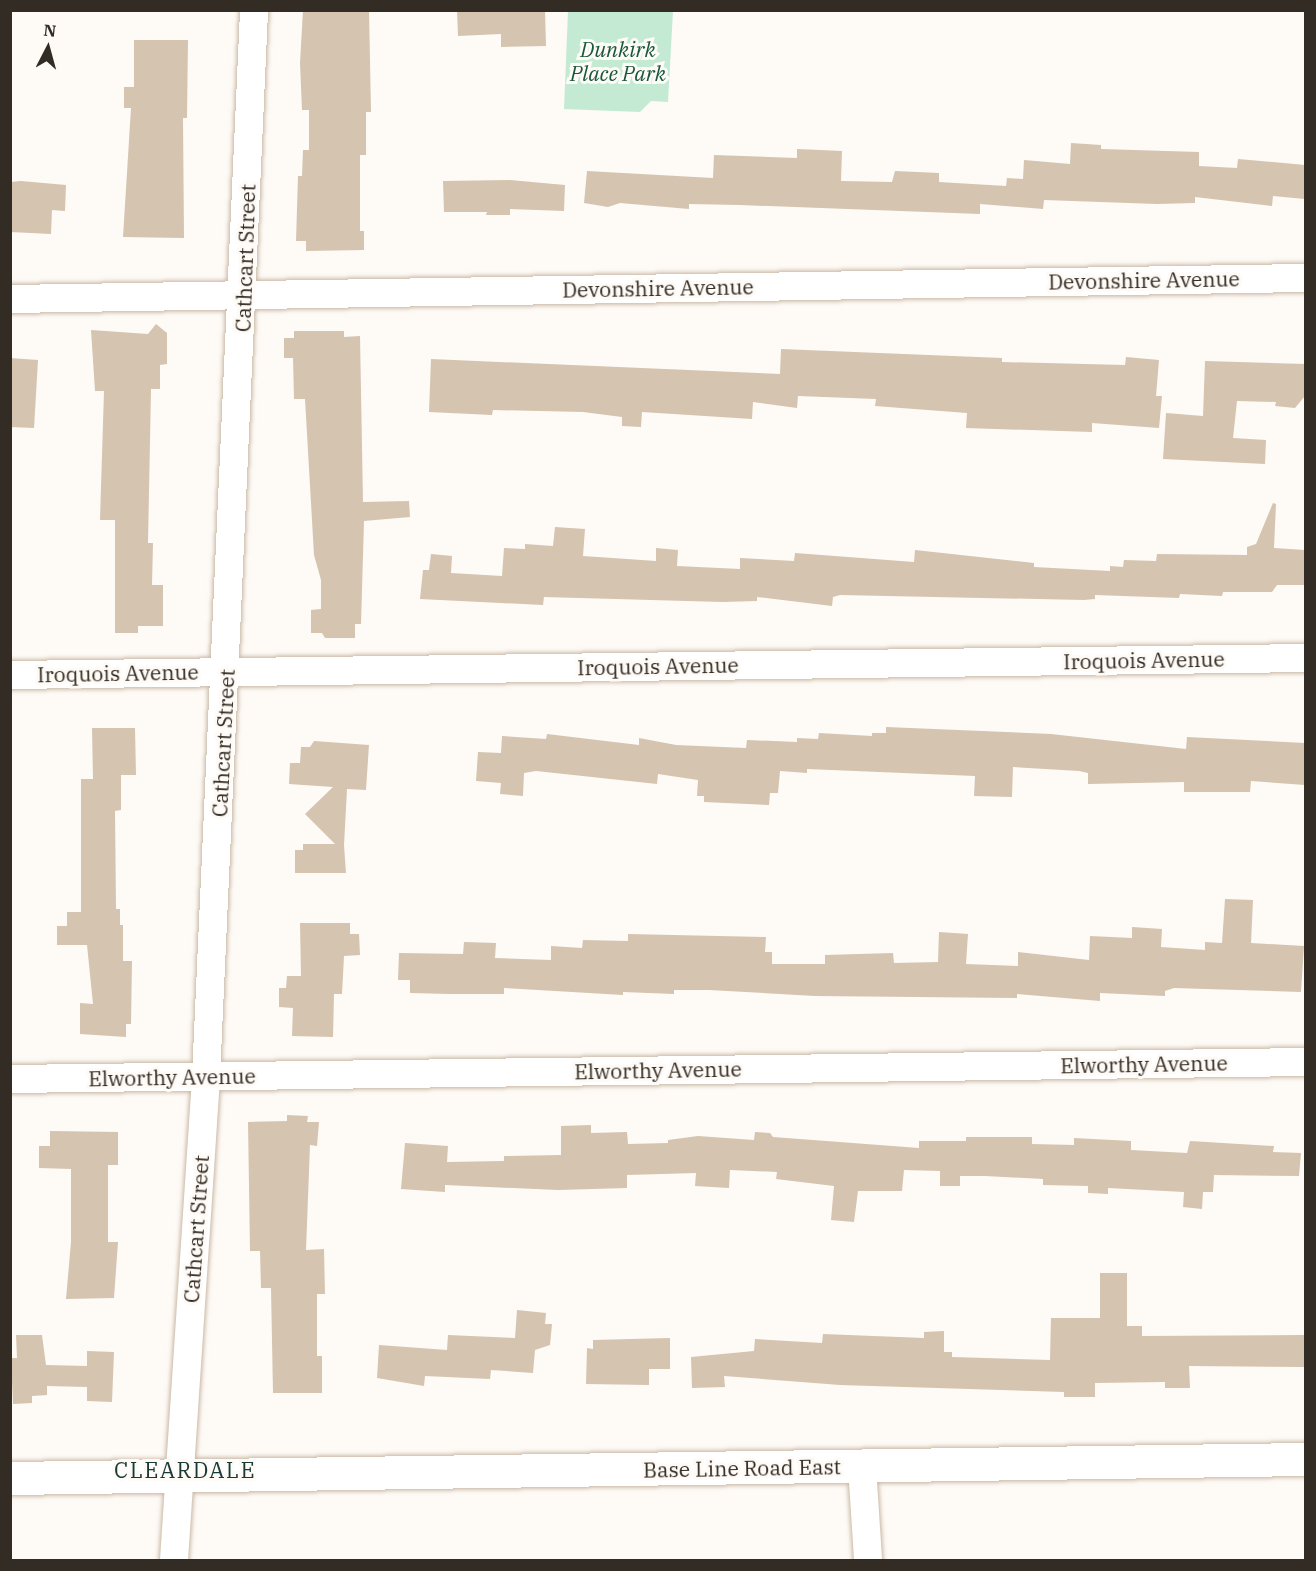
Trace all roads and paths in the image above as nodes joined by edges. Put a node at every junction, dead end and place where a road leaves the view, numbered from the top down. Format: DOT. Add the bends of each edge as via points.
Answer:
graph roads {
  1 [pos="254,10"];
  2 [pos="1305,278"];
  3 [pos="244,294"];
  4 [pos="10,298"];
  5 [pos="1305,658"];
  6 [pos="226,672"];
  7 [pos="10,675"];
  8 [pos="1305,1062"];
  9 [pos="206,1077"];
  10 [pos="10,1079"];
  11 [pos="1305,1459"];
  12 [pos="862,1466"];
  13 [pos="179,1476"];
  14 [pos="10,1478"];
  15 [pos="174,1560"];
  16 [pos="868,1560"];
  1 -- 3 [label="street, Cathcart Street"];
  2 -- 3 [label="street, Devonshire Avenue"];
  3 -- 4 [label="street, Devonshire Avenue"];
  3 -- 6 [label="street, Cathcart Street"];
  5 -- 6 [label="street, Iroquois Avenue"];
  6 -- 7 [label="street, Iroquois Avenue"];
  6 -- 9 [label="street, Cathcart Street"];
  8 -- 9 [label="street, Elworthy Avenue"];
  9 -- 10 [label="street, Elworthy Avenue"];
  9 -- 13 [label="street, Cathcart Street"];
  11 -- 12 [label="street, Base Line Road East"];
  12 -- 13 [label="street, Base Line Road East"];
  12 -- 16 [label="street"];
  13 -- 14 [label="street, Base Line Road East"];
  13 -- 15 [label="street"];
}
